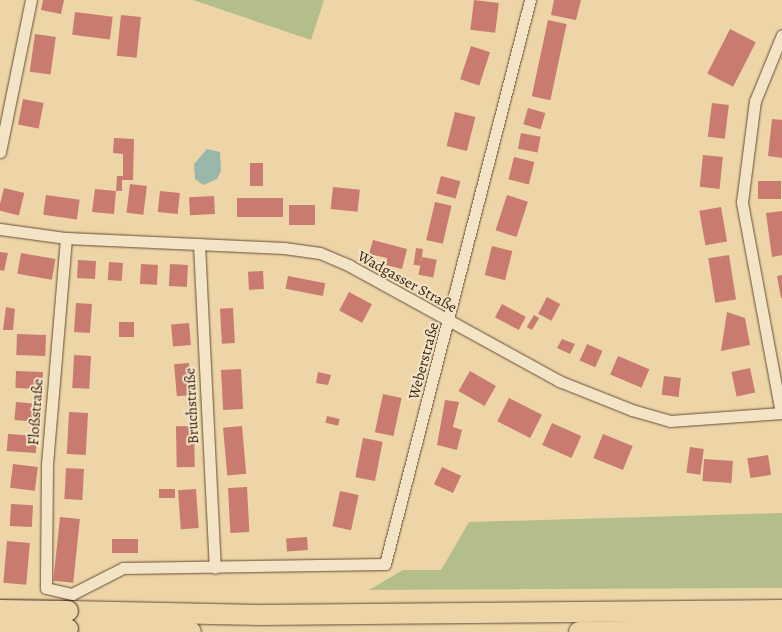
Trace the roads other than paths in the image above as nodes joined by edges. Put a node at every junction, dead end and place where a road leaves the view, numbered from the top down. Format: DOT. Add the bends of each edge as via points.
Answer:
graph roads {
  1 [pos="31,0"];
  2 [pos="530,0"];
  3 [pos="782,35"];
  4 [pos="0,152"];
  5 [pos="0,229"];
  6 [pos="66,238"];
  7 [pos="199,244"];
  8 [pos="450,323"];
  9 [pos="781,413"];
  10 [pos="214,568"];
  11 [pos="0,610"];
  12 [pos="782,610"];
  13 [pos="68,620"];
  14 [pos="0,626"];
  15 [pos="782,628"];
  16 [pos="191,632"];
  17 [pos="579,632"];
  1 -- 4 [label="street"];
  2 -- 8 [label="street, Weberstraße"];
  3 -- 9 [label="street" via="755,101 742,202"];
  5 -- 6 [label="street, Wadgasser Straße"];
  6 -- 7 [label="street, Wadgasser Straße"];
  6 -- 10 [label="street, Floßstraße" via="47,466 46,588 72,594 123,568"];
  7 -- 8 [label="street, Wadgasser Straße" via="320,254 350,266"];
  7 -- 10 [label="street, Bruchstraße"];
  8 -- 9 [label="street, Wadgasser Straße" via="559,381 670,421"];
  8 -- 10 [label="street, Weberstraße" via="385,564"];
  11 -- 13 [label="highway, bridge"];
  12 -- 13 [label="highway"];
  13 -- 14 [label="highway, bridge"];
  13 -- 16 [label="highway"];
  15 -- 17 [label="highway"];
}
